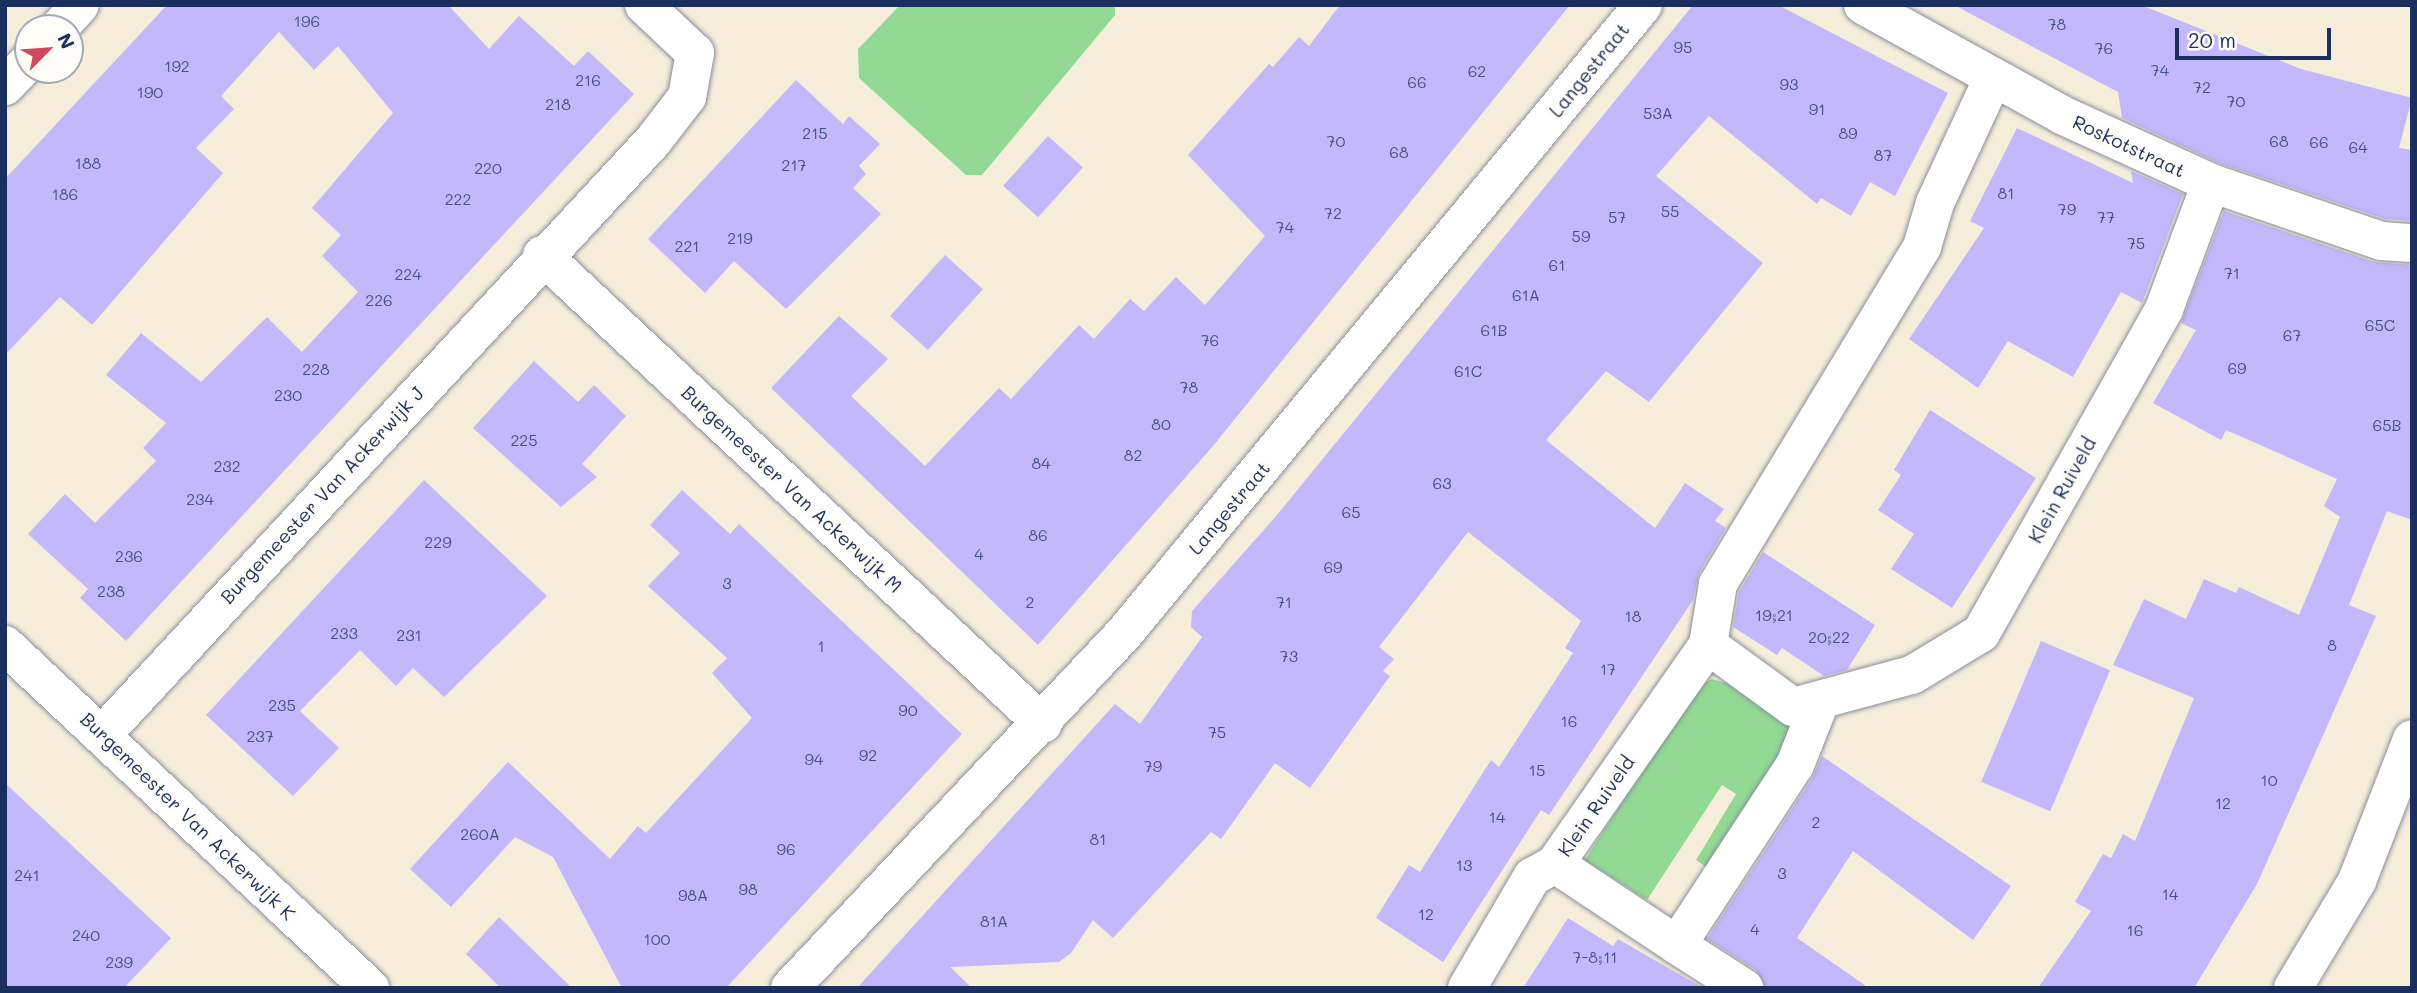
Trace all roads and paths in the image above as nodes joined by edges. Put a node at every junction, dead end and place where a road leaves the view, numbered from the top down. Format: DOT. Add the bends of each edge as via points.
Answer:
graph roads {
  1 [pos="645,5"];
  2 [pos="1643,5"];
  3 [pos="1863,5"];
  4 [pos="1993,78"];
  5 [pos="2211,183"];
  6 [pos="2412,243"];
  7 [pos="542,255"];
  8 [pos="5,645"];
  9 [pos="1708,645"];
  10 [pos="1820,702"];
  11 [pos="1042,724"];
  12 [pos="102,735"];
  13 [pos="2412,739"];
  14 [pos="1556,864"];
  15 [pos="1677,945"];
  16 [pos="370,988"];
  17 [pos="790,988"];
  18 [pos="1467,988"];
  19 [pos="1744,988"];
  20 [pos="2293,988"];
  1 -- 7 [label="street, Burgemeester Van Ackerwijk J" via="695,53 687,97 653,141"];
  2 -- 11 [label="street, Langestraat" via="1231,505"];
  3 -- 4 [label="street, Roskotstraat"];
  4 -- 5 [label="street, Roskotstraat"];
  4 -- 9 [label="street, Klein Ruiveld" via="1935,203 1922,247 1717,584"];
  5 -- 6 [label="street, Roskotstraat" via="2381,241"];
  5 -- 10 [label="street, Klein Ruiveld" via="2164,309 1981,633 1912,675"];
  7 -- 11 [label="street, Burgemeester Van Ackerwijk M"];
  7 -- 12 [label="street, Burgemeester Van Ackerwijk J"];
  8 -- 12 [label="street, Burgemeester Van Ackerwijk K"];
  9 -- 10 [label="street, Klein Ruiveld" via="1793,707"];
  9 -- 14 [label="street, Klein Ruiveld"];
  10 -- 15 [label="street" via="1795,765"];
  11 -- 17 [label="street, Langestraat"];
  12 -- 16 [label="street, Burgemeester Van Ackerwijk K"];
  13 -- 20 [label="street" via="2357,881"];
  14 -- 15 [label="street, Klein Ruiveld"];
  14 -- 18 [label="street, Klein Ruiveld" via="1532,877"];
  15 -- 19 [label="street, Klein Ruiveld"];
}
